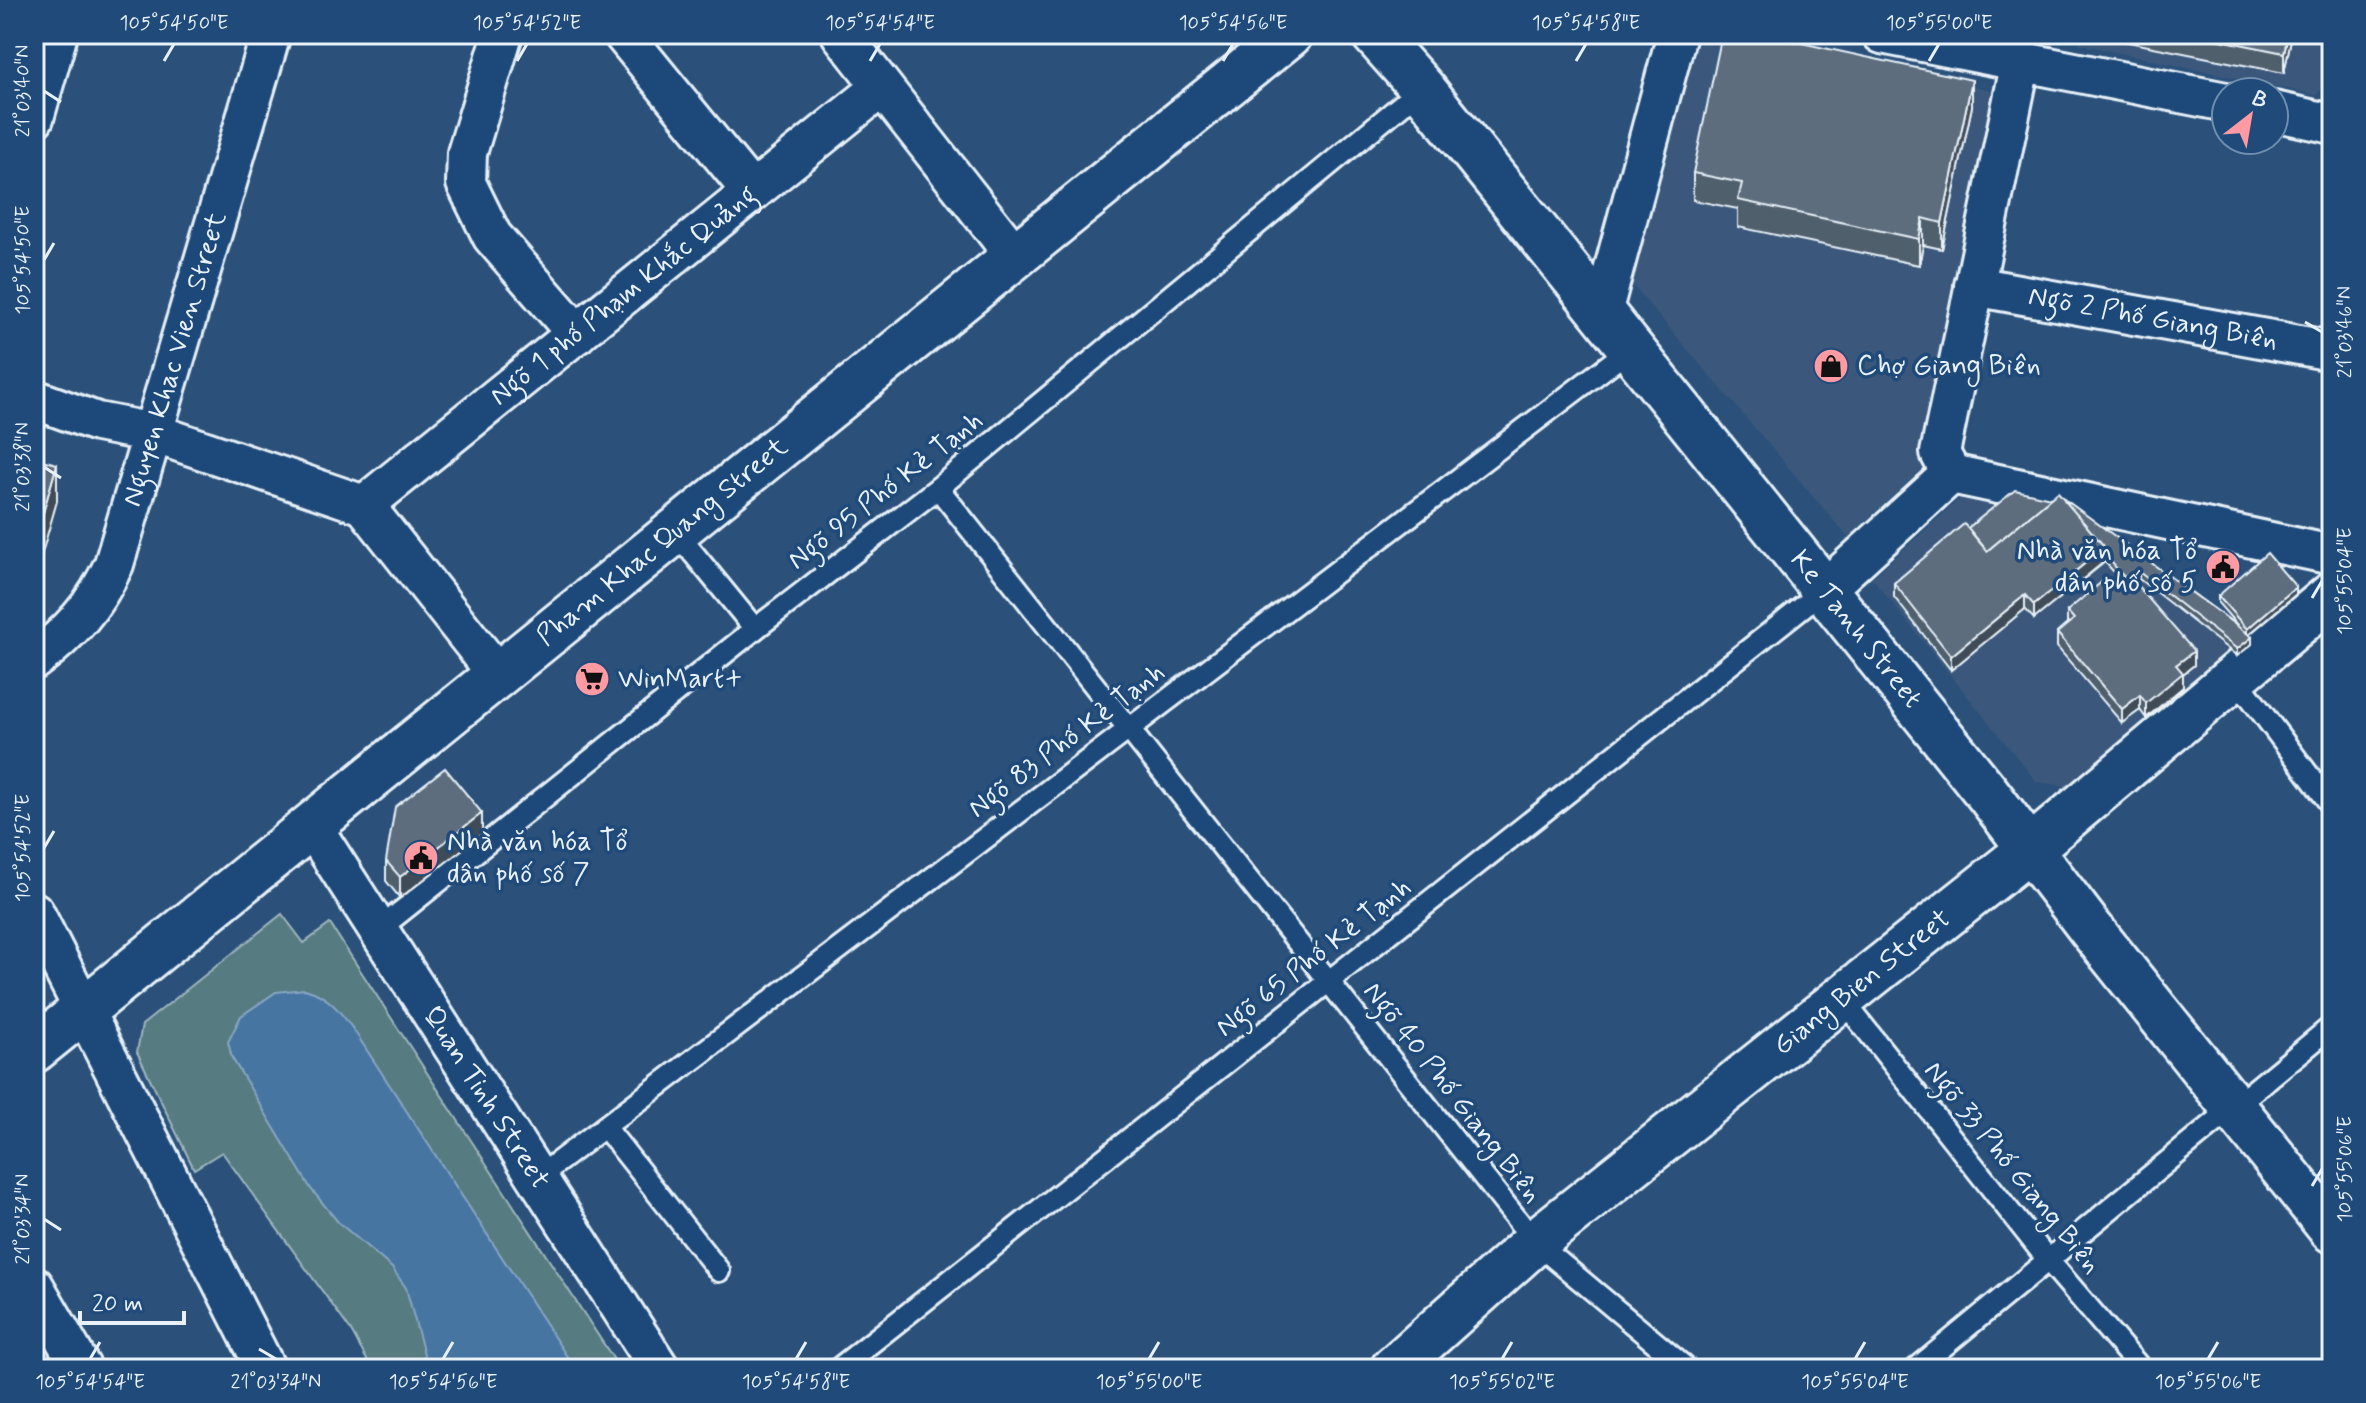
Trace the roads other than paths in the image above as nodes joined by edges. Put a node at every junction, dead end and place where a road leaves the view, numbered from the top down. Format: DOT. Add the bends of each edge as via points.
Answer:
graph roads {
  1 [pos="58,34"];
  2 [pos="271,34"];
  3 [pos="503,34"];
  4 [pos="623,34"];
  5 [pos="841,34"];
  6 [pos="1290,34"];
  7 [pos="1374,34"];
  8 [pos="1677,34"];
  9 [pos="1882,34"];
  10 [pos="2021,61"];
  11 [pos="882,87"];
  12 [pos="1422,88"];
  13 [pos="2210,99"];
  14 [pos="2290,115"];
  15 [pos="34,118"];
  16 [pos="2332,124"];
  17 [pos="752,192"];
  18 [pos="1015,256"];
  19 [pos="1974,286"];
  20 [pos="1602,313"];
  21 [pos="577,334"];
  22 [pos="1630,349"];
  23 [pos="2332,351"];
  24 [pos="34,399"];
  25 [pos="153,433"];
  26 [pos="1951,474"];
  27 [pos="938,488"];
  28 [pos="364,505"];
  29 [pos="675,531"];
  30 [pos="2332,555"];
  31 [pos="1824,590"];
  32 [pos="2332,595"];
  33 [pos="755,629"];
  34 [pos="34,660"];
  35 [pos="498,675"];
  36 [pos="2235,677"];
  37 [pos="1129,729"];
  38 [pos="2332,806"];
  39 [pos="311,825"];
  40 [pos="2030,849"];
  41 [pos="34,912"];
  42 [pos="378,930"];
  43 [pos="1329,983"];
  44 [pos="1842,999"];
  45 [pos="85,1009"];
  46 [pos="2332,1026"];
  47 [pos="34,1050"];
  48 [pos="2234,1107"];
  49 [pos="605,1127"];
  50 [pos="537,1178"];
  51 [pos="2332,1230"];
  52 [pos="1535,1242"];
  53 [pos="2048,1260"];
  54 [pos="719,1271"];
  55 [pos="34,1286"];
  56 [pos="82,1369"];
  57 [pos="266,1369"];
  58 [pos="660,1369"];
  59 [pos="838,1369"];
  60 [pos="1393,1369"];
  61 [pos="1687,1369"];
  62 [pos="1916,1369"];
  63 [pos="2141,1369"];
  1 -- 15 [label="street"];
  2 -- 25 [label="street, Nguyen Khac Vien Street"];
  3 -- 21 [label="street" via="467,153 466,183 492,236"];
  4 -- 17 [label="street"];
  5 -- 11 [label="street"];
  6 -- 18 [label="street, Pham Khac Quang Street"];
  7 -- 12 [label="street, Ke Tanh Street"];
  8 -- 20 [label="street"];
  9 -- 10 [label="street"];
  10 -- 13 [label="street"];
  10 -- 19 [label="street"];
  11 -- 17 [label="street, Ngõ 1 phố Phạm Khắc Quảng"];
  11 -- 18 [label="street"];
  12 -- 20 [label="street, Ke Tanh Street"];
  12 -- 27 [label="lane, Ngõ 95 Phố Kẻ Tạnh"];
  14 -- 16 [label="street"];
  17 -- 21 [label="street, Ngõ 1 phố Phạm Khắc Quảng"];
  18 -- 29 [label="street, Pham Khac Quang Street"];
  19 -- 23 [label="street, Ngõ 2 Phố Giang Biên"];
  19 -- 26 [label="street" via="1940,453"];
  20 -- 22 [label="street, Ke Tanh Street"];
  21 -- 28 [label="street, Ngõ 1 phố Phạm Khắc Quảng"];
  22 -- 31 [label="street, Ke Tanh Street"];
  22 -- 37 [label="lane, Ngõ 83 Phố Kẻ Tạnh"];
  24 -- 25 [label="street" via="97,422"];
  25 -- 28 [label="street"];
  25 -- 34 [label="street, Nguyen Khac Vien Street" via="106,582 84,616"];
  26 -- 30 [label="street"];
  26 -- 31 [label="street"];
  27 -- 33 [label="lane, Ngõ 95 Phố Kẻ Tạnh"];
  27 -- 37 [label="lane, Ngõ 40 Phố Giang Biên"];
  28 -- 35 [label="street"];
  29 -- 33 [label="lane"];
  29 -- 35 [label="street, Pham Khac Quang Street"];
  31 -- 40 [label="street, Ke Tanh Street"];
  31 -- 43 [label="lane, Ngõ 65 Phố Kẻ Tạnh"];
  32 -- 36 [label="street, Giang Bien Street"];
  33 -- 42 [label="lane, Ngõ 95 Phố Kẻ Tạnh"];
  35 -- 39 [label="street, Pham Khac Quang Street"];
  36 -- 38 [label="lane"];
  36 -- 40 [label="street, Giang Bien Street"];
  37 -- 43 [label="lane, Ngõ 40 Phố Giang Biên"];
  37 -- 49 [label="lane, Ngõ 83 Phố Kẻ Tạnh"];
  39 -- 42 [label="street, Quan Tinh Street"];
  39 -- 45 [label="street, Pham Khac Quang Street"];
  40 -- 44 [label="street, Giang Bien Street"];
  40 -- 48 [label="street, Ke Tanh Street"];
  41 -- 45 [label="street"];
  42 -- 50 [label="street, Quan Tinh Street"];
  43 -- 52 [label="lane, Ngõ 40 Phố Giang Biên"];
  43 -- 59 [label="lane, Ngõ 65 Phố Kẻ Tạnh"];
  44 -- 52 [label="street, Giang Bien Street"];
  44 -- 53 [label="lane, Ngõ 33 Phố Giang Biên"];
  45 -- 47 [label="street, Pham Khac Quang Street"];
  45 -- 57 [label="street"];
  46 -- 48 [label="lane"];
  48 -- 51 [label="street, Ke Tanh Street"];
  48 -- 53 [label="lane"];
  49 -- 50 [label="lane, Ngõ 83 Phố Kẻ Tạnh"];
  49 -- 54 [label="lane"];
  50 -- 58 [label="street, Quan Tinh Street"];
  52 -- 60 [label="street, Giang Bien Street"];
  52 -- 61 [label="lane, Ngõ 40 Phố Giang Biên"];
  53 -- 62 [label="lane"];
  53 -- 63 [label="lane, Ngõ 33 Phố Giang Biên"];
  55 -- 56 [label="street"];
}
